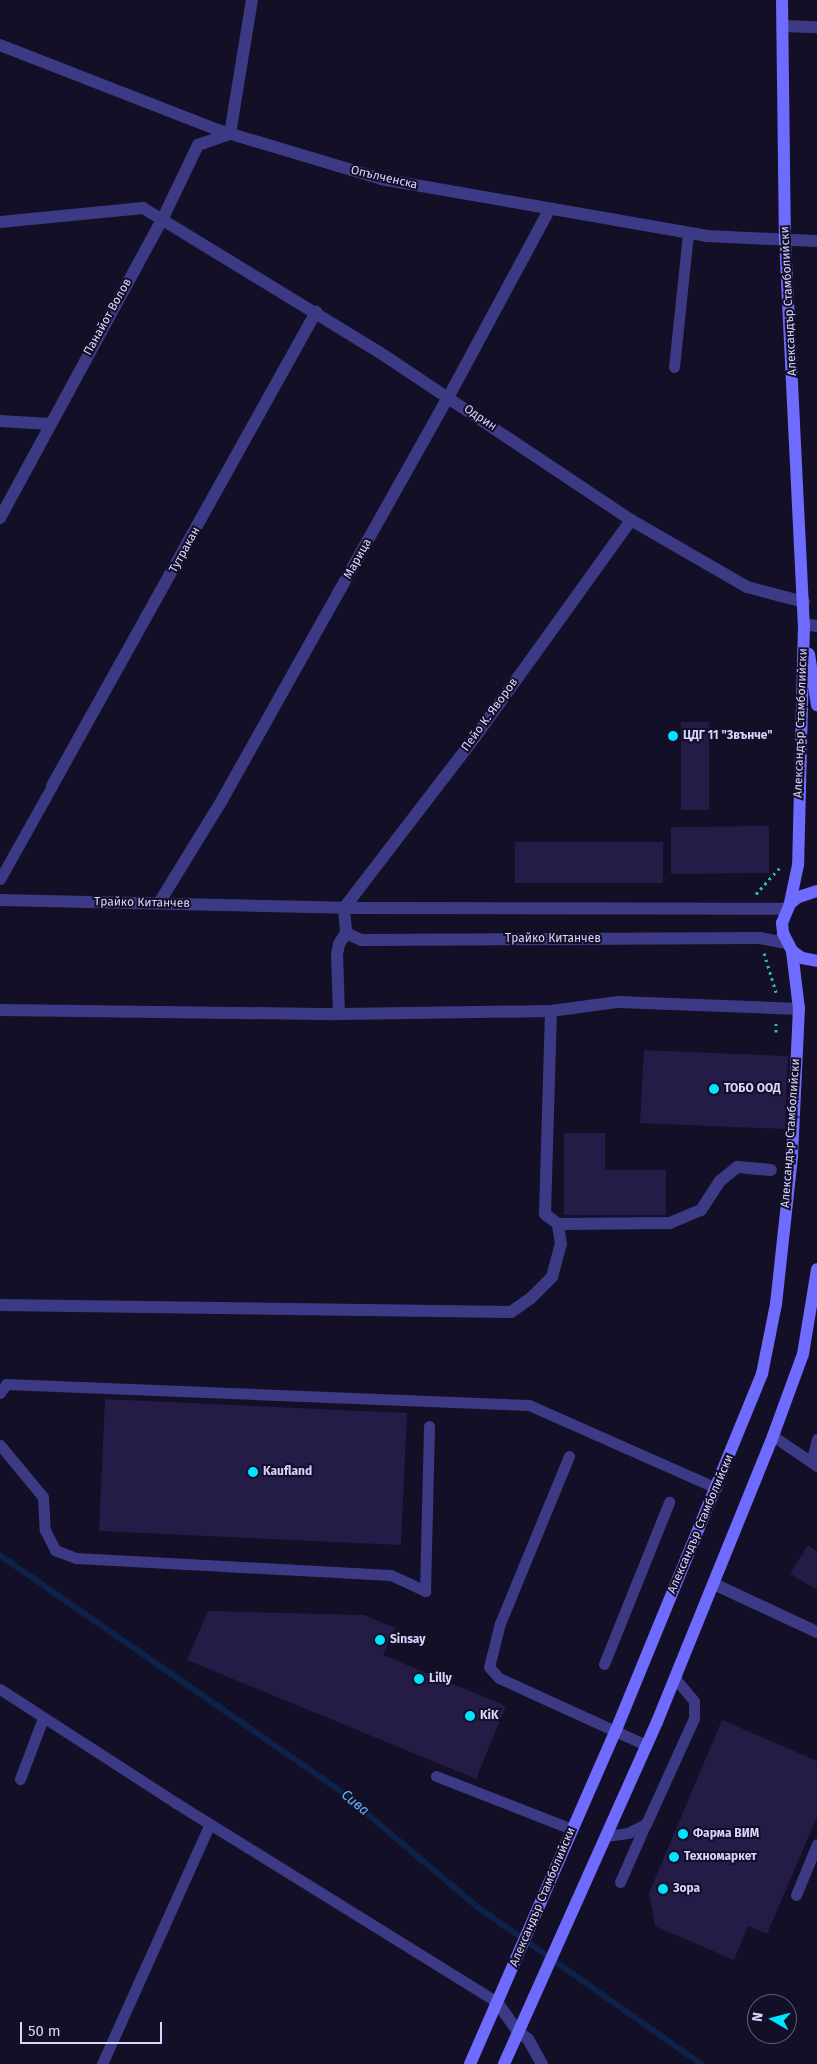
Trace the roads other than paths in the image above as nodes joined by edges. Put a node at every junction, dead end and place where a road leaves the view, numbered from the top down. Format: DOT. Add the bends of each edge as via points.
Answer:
graph roads {
  1 [pos="252,0"];
  2 [pos="782,0"];
  3 [pos="783,26"];
  4 [pos="817,27"];
  5 [pos="0,45"];
  6 [pos="230,134"];
  7 [pos="549,210"];
  8 [pos="162,218"];
  9 [pos="0,222"];
  10 [pos="688,233"];
  11 [pos="785,240"];
  12 [pos="817,241"];
  13 [pos="316,312"];
  14 [pos="674,367"];
  15 [pos="449,396"];
  16 [pos="0,421"];
  17 [pos="50,424"];
  18 [pos="0,518"];
  19 [pos="631,520"];
  20 [pos="804,602"];
  21 [pos="811,625"];
  22 [pos="817,705"];
  23 [pos="52,786"];
  24 [pos="0,879"];
  25 [pos="817,892"];
  26 [pos="0,900"];
  27 [pos="159,903"];
  28 [pos="789,907"];
  29 [pos="344,908"];
  30 [pos="346,933"];
  31 [pos="789,947"];
  32 [pos="817,961"];
  33 [pos="799,1008"];
  34 [pos="0,1010"];
  35 [pos="551,1011"];
  36 [pos="339,1014"];
  37 [pos="771,1170"];
  38 [pos="558,1224"];
  39 [pos="817,1269"];
  40 [pos="0,1305"];
  41 [pos="0,1393"];
  42 [pos="429,1426"];
  43 [pos="773,1436"];
  44 [pos="817,1439"];
  45 [pos="0,1445"];
  46 [pos="570,1456"];
  47 [pos="814,1464"];
  48 [pos="716,1488"];
  49 [pos="669,1502"];
  50 [pos="714,1584"];
  51 [pos="817,1632"];
  52 [pos="604,1664"];
  53 [pos="675,1678"];
  54 [pos="0,1689"];
  55 [pos="43,1718"];
  56 [pos="616,1730"];
  57 [pos="646,1744"];
  58 [pos="436,1776"];
  59 [pos="20,1779"];
  60 [pos="210,1824"];
  61 [pos="646,1824"];
  62 [pos="572,1829"];
  63 [pos="606,1836"];
  64 [pos="817,1844"];
  65 [pos="620,1882"];
  66 [pos="796,1895"];
  67 [pos="497,2002"];
  68 [pos="518,2032"];
  69 [pos="102,2064"];
  70 [pos="470,2064"];
  71 [pos="504,2064"];
  72 [pos="542,2064"];
  1 -- 6 [label="street"];
  2 -- 3 [label="main road, Александър Стамболийски"];
  3 -- 4 [label="street"];
  3 -- 11 [label="main road, Александър Стамболийски"];
  5 -- 6 [label="street, Опълченска"];
  6 -- 7 [label="street, Опълченска" via="380,179"];
  6 -- 8 [label="street, Панайот Волов" via="198,145"];
  7 -- 10 [label="street, Опълченска"];
  7 -- 15 [label="street, Марица"];
  8 -- 9 [label="street, Одрин" via="142,208"];
  8 -- 13 [label="street, Одрин"];
  8 -- 17 [label="street, Панайот Волов"];
  10 -- 11 [label="street, Опълченска"];
  10 -- 14 [label="lane"];
  11 -- 12 [label="street, Опълченска"];
  11 -- 20 [label="main road, Александър Стамболийски"];
  13 -- 15 [label="street, Одрин"];
  13 -- 23 [label="street, Тутракан"];
  15 -- 19 [label="street, Одрин"];
  15 -- 27 [label="street, Марица" via="227,791"];
  16 -- 17 [label="street"];
  17 -- 18 [label="street, Панайот Волов"];
  19 -- 20 [label="street, Одрин" via="747,586"];
  19 -- 29 [label="street, Пейо К. Яворов" via="472,740"];
  20 -- 21 [label="main road, Александър Стамболийски"];
  21 -- 22 [label="main road, Александър Стамболийски"];
  21 -- 28 [label="main road, Александър Стамболийски" via="798,865"];
  23 -- 24 [label="lane"];
  25 -- 28 [label="main road" via="798,897"];
  26 -- 27 [label="street, Трайко Китанчев"];
  27 -- 29 [label="street, Трайко Китанчев"];
  28 -- 29 [label="street, Трайко Китанчев"];
  28 -- 31 [label="main road, Александър Стамболийски" via="782,923"];
  29 -- 30 [label="street"];
  30 -- 31 [label="street, Трайко Китанчев" via="361,940 760,938"];
  30 -- 36 [label="street" via="339,944 338,955"];
  31 -- 32 [label="main road" via="802,958"];
  31 -- 33 [label="main road, Александър Стамболийски"];
  33 -- 35 [label="street" via="618,1002"];
  33 -- 48 [label="main road, Александър Стамболийски" via="792,1156 776,1304 762,1374"];
  34 -- 36 [label="street"];
  35 -- 36 [label="street"];
  35 -- 38 [label="street" via="546,1214"];
  37 -- 38 [label="street" via="736,1167 720,1181 701,1210 670,1223"];
  38 -- 40 [label="street" via="561,1244 552,1278 511,1312"];
  39 -- 43 [label="main road" via="803,1354"];
  41 -- 48 [label="lane" via="6,1384 529,1406"];
  42 -- 45 [label="lane" via="425,1591 390,1575 76,1558 55,1550 45,1530 43,1497"];
  43 -- 47 [label="lane"];
  43 -- 50 [label="main road"];
  44 -- 47 [label="lane"];
  46 -- 56 [label="lane" via="500,1623 489,1667 499,1678"];
  48 -- 56 [label="main road, Александър Стамболийски"];
  49 -- 52 [label="lane"];
  50 -- 51 [label="street"];
  50 -- 53 [label="main road"];
  53 -- 57 [label="main road"];
  53 -- 61 [label="lane" via="694,1700 694,1718"];
  54 -- 55 [label="lane"];
  55 -- 59 [label="lane"];
  55 -- 60 [label="lane"];
  56 -- 57 [label="lane"];
  56 -- 62 [label="main road, Александър Стамболийски"];
  57 -- 63 [label="main road"];
  58 -- 62 [label="lane"];
  60 -- 67 [label="lane"];
  60 -- 69 [label="lane"];
  61 -- 63 [label="lane" via="628,1833"];
  61 -- 65 [label="lane"];
  62 -- 67 [label="main road, Александър Стамболийски"];
  63 -- 68 [label="main road"];
  64 -- 66 [label="lane"];
  67 -- 68 [label="street"];
  67 -- 70 [label="main road, Александър Стамболийски"];
  68 -- 71 [label="main road"];
  68 -- 72 [label="street" via="528,2039"];
}
